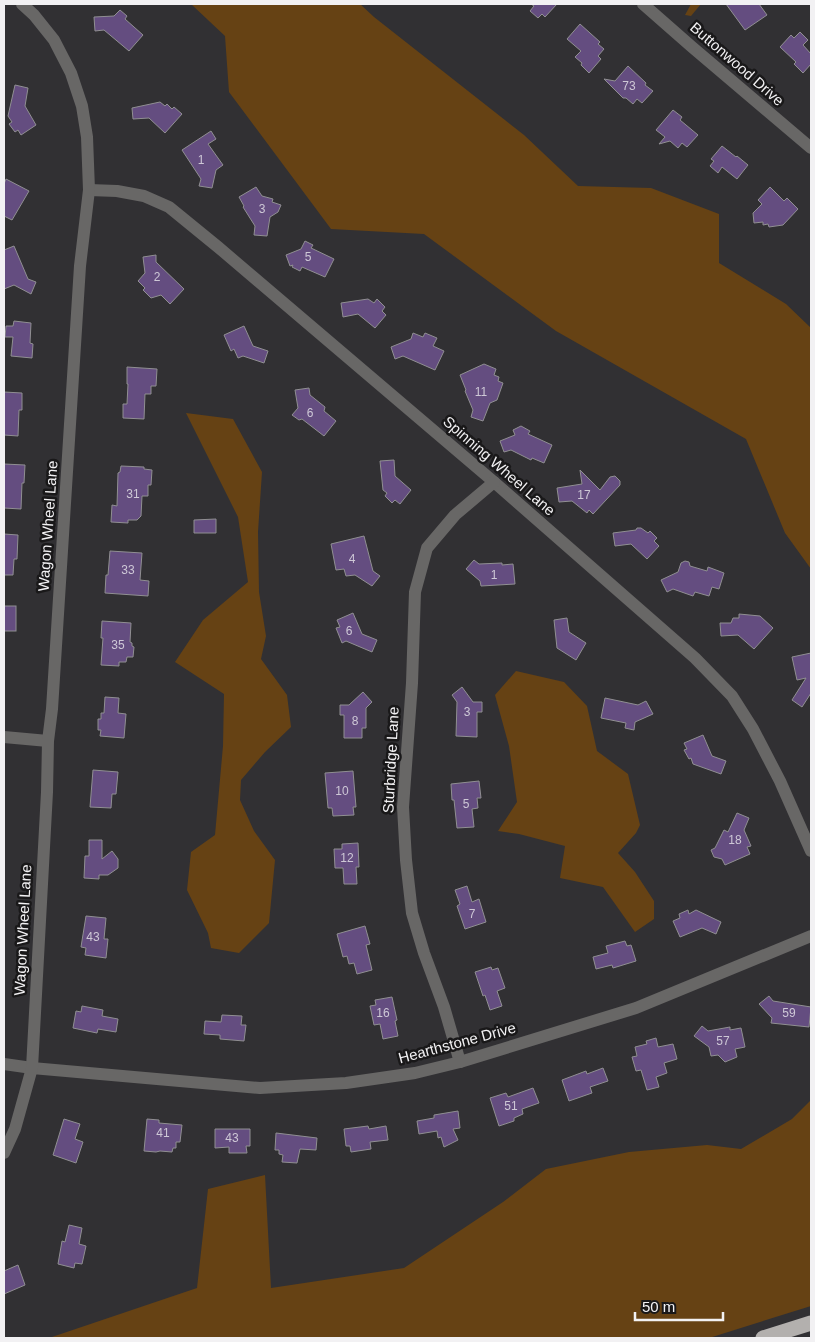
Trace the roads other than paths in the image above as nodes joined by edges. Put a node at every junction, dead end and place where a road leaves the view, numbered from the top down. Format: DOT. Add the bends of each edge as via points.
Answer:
graph roads {
  1 [pos="22,4"];
  2 [pos="643,4"];
  3 [pos="811,148"];
  4 [pos="89,190"];
  5 [pos="494,482"];
  6 [pos="4,738"];
  7 [pos="48,741"];
  8 [pos="811,852"];
  9 [pos="811,936"];
  10 [pos="460,1062"];
  11 [pos="4,1064"];
  12 [pos="32,1068"];
  13 [pos="4,1154"];
  14 [pos="811,1323"];
  15 [pos="763,1338"];
  1 -- 4 [label="street, Wagon Wheel Lane" via="54,40 71,73 82,106 87,137"];
  2 -- 3 [label="street, Buttonwood Drive"];
  4 -- 5 [label="street, Spinning Wheel Lane" via="144,196 169,208"];
  4 -- 7 [label="street, Wagon Wheel Lane" via="80,266"];
  5 -- 8 [label="street, Spinning Wheel Lane" via="695,658 732,696 775,772"];
  5 -- 10 [label="street, Sturbridge Lane" via="455,516 427,548 415,592 403,807 406,860 412,913"];
  6 -- 7 [label="street"];
  7 -- 12 [label="street, Wagon Wheel Lane"];
  9 -- 10 [label="street, Hearthstone Drive" via="636,1008"];
  10 -- 12 [label="street, Hearthstone Drive" via="416,1073 346,1083 260,1088"];
  11 -- 12 [label="street, Hearthstone Drive"];
  12 -- 13 [label="street, Wagon Wheel Lane" via="15,1129"];
  14 -- 15 [label="highway"];
}
